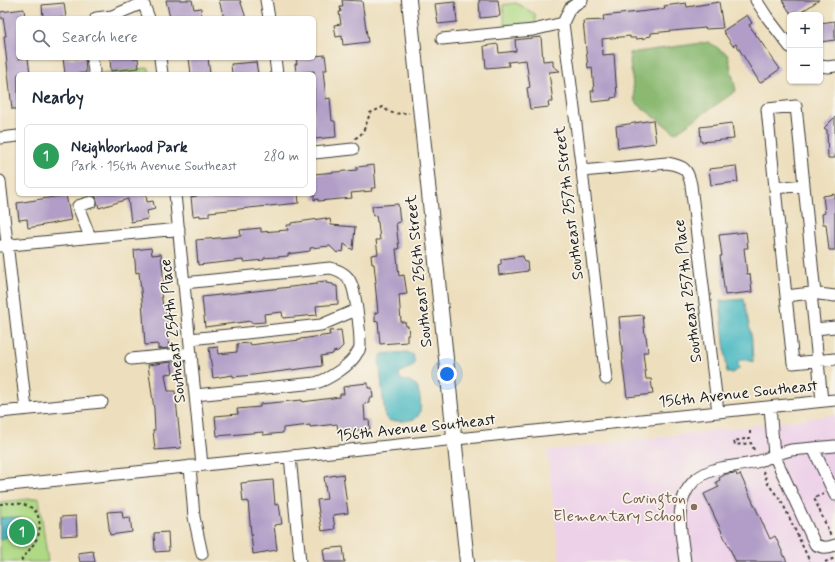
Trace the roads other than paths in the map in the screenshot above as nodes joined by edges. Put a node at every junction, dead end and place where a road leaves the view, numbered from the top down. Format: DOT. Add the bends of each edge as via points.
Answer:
graph roads {
  1 [pos="266,0"];
  2 [pos="409,0"];
  3 [pos="582,0"];
  4 [pos="756,0"];
  5 [pos="143,2"];
  6 [pos="112,16"];
  7 [pos="148,16"];
  8 [pos="269,16"];
  9 [pos="563,23"];
  10 [pos="442,39"];
  11 [pos="787,43"];
  12 [pos="92,60"];
  13 [pos="160,60"];
  14 [pos="275,60"];
  15 [pos="823,66"];
  16 [pos="835,66"];
  17 [pos="94,71"];
  18 [pos="162,72"];
  19 [pos="277,72"];
  20 [pos="16,136"];
  21 [pos="0,138"];
  22 [pos="352,144"];
  23 [pos="316,153"];
  24 [pos="582,171"];
  25 [pos="0,181"];
  26 [pos="804,185"];
  27 [pos="775,188"];
  28 [pos="175,196"];
  29 [pos="91,202"];
  30 [pos="179,229"];
  31 [pos="90,237"];
  32 [pos="4,246"];
  33 [pos="184,283"];
  34 [pos="813,294"];
  35 [pos="786,296"];
  36 [pos="835,296"];
  37 [pos="356,310"];
  38 [pos="835,327"];
  39 [pos="815,329"];
  40 [pos="190,339"];
  41 [pos="192,353"];
  42 [pos="131,359"];
  43 [pos="835,359"];
  44 [pos="818,361"];
  45 [pos="606,379"];
  46 [pos="195,395"];
  47 [pos="835,400"];
  48 [pos="822,401"];
  49 [pos="102,402"];
  50 [pos="770,407"];
  51 [pos="26,409"];
  52 [pos="0,412"];
  53 [pos="718,412"];
  54 [pos="454,440"];
  55 [pos="835,446"];
  56 [pos="813,448"];
  57 [pos="774,455"];
  58 [pos="290,456"];
  59 [pos="202,464"];
  60 [pos="190,466"];
  61 [pos="0,486"];
  62 [pos="834,493"];
  63 [pos="834,541"];
  64 [pos="202,554"];
  65 [pos="300,562"];
  66 [pos="467,562"];
  67 [pos="685,562"];
  1 -- 8 [label="street"];
  2 -- 54 [label="main road, Southeast 256th Street"];
  3 -- 9 [label="street" via="570,8"];
  4 -- 11 [label="street"];
  5 -- 6 [label="street"];
  5 -- 7 [label="street"];
  9 -- 10 [label="street" via="533,30"];
  9 -- 24 [label="street, Southeast 257th Street"];
  12 -- 17 [label="street"];
  13 -- 18 [label="street"];
  14 -- 19 [label="street"];
  15 -- 16 [label="street"];
  20 -- 21 [label="street"];
  22 -- 23 [label="street"];
  24 -- 45 [label="street, Southeast 257th Street"];
  24 -- 53 [label="street, Southeast 257th Place" via="668,163 677,165 689,174"];
  25 -- 32 [label="street"];
  26 -- 27 [label="street"];
  26 -- 27 [label="street" via="796,106 767,109"];
  26 -- 34 [label="street"];
  27 -- 35 [label="street"];
  28 -- 30 [label="street, Southeast 254th Place"];
  29 -- 31 [label="street" via="78,206"];
  30 -- 31 [label="street"];
  30 -- 33 [label="street, Southeast 254th Place"];
  31 -- 32 [label="street"];
  32 -- 51 [label="street"];
  33 -- 37 [label="street" via="330,268 339,270 350,280 354,289"];
  33 -- 40 [label="street, Southeast 254th Place"];
  34 -- 35 [label="street"];
  34 -- 36 [label="street"];
  34 -- 39 [label="street"];
  35 -- 44 [label="street" via="793,363"];
  37 -- 40 [label="street" via="321,325"];
  37 -- 46 [label="street" via="360,346 357,354 353,360 324,381"];
  38 -- 39 [label="street"];
  39 -- 44 [label="street"];
  40 -- 41 [label="street, Southeast 254th Place"];
  41 -- 42 [label="street"];
  41 -- 46 [label="street, Southeast 254th Place"];
  43 -- 44 [label="street"];
  44 -- 48 [label="street"];
  46 -- 59 [label="street, Southeast 254th Place"];
  47 -- 48 [label="street, 156th Avenue Southeast"];
  48 -- 50 [label="street, 156th Avenue Southeast"];
  49 -- 51 [label="street"];
  50 -- 53 [label="street, 156th Avenue Southeast"];
  50 -- 57 [label="street"];
  51 -- 52 [label="street"];
  53 -- 54 [label="street, 156th Avenue Southeast"];
  54 -- 58 [label="street, 156th Avenue Southeast"];
  54 -- 66 [label="main road, Southeast 256th Street"];
  55 -- 56 [label="street"];
  56 -- 57 [label="street"];
  56 -- 62 [label="street"];
  57 -- 63 [label="street" via="815,544 825,547"];
  57 -- 67 [label="street" via="759,462 707,472 687,489 680,515"];
  58 -- 59 [label="street, 156th Avenue Southeast"];
  58 -- 65 [label="street"];
  59 -- 60 [label="street, 156th Avenue Southeast"];
  60 -- 61 [label="street, 156th Avenue Southeast"];
  60 -- 64 [label="street" via="194,517"];
}
